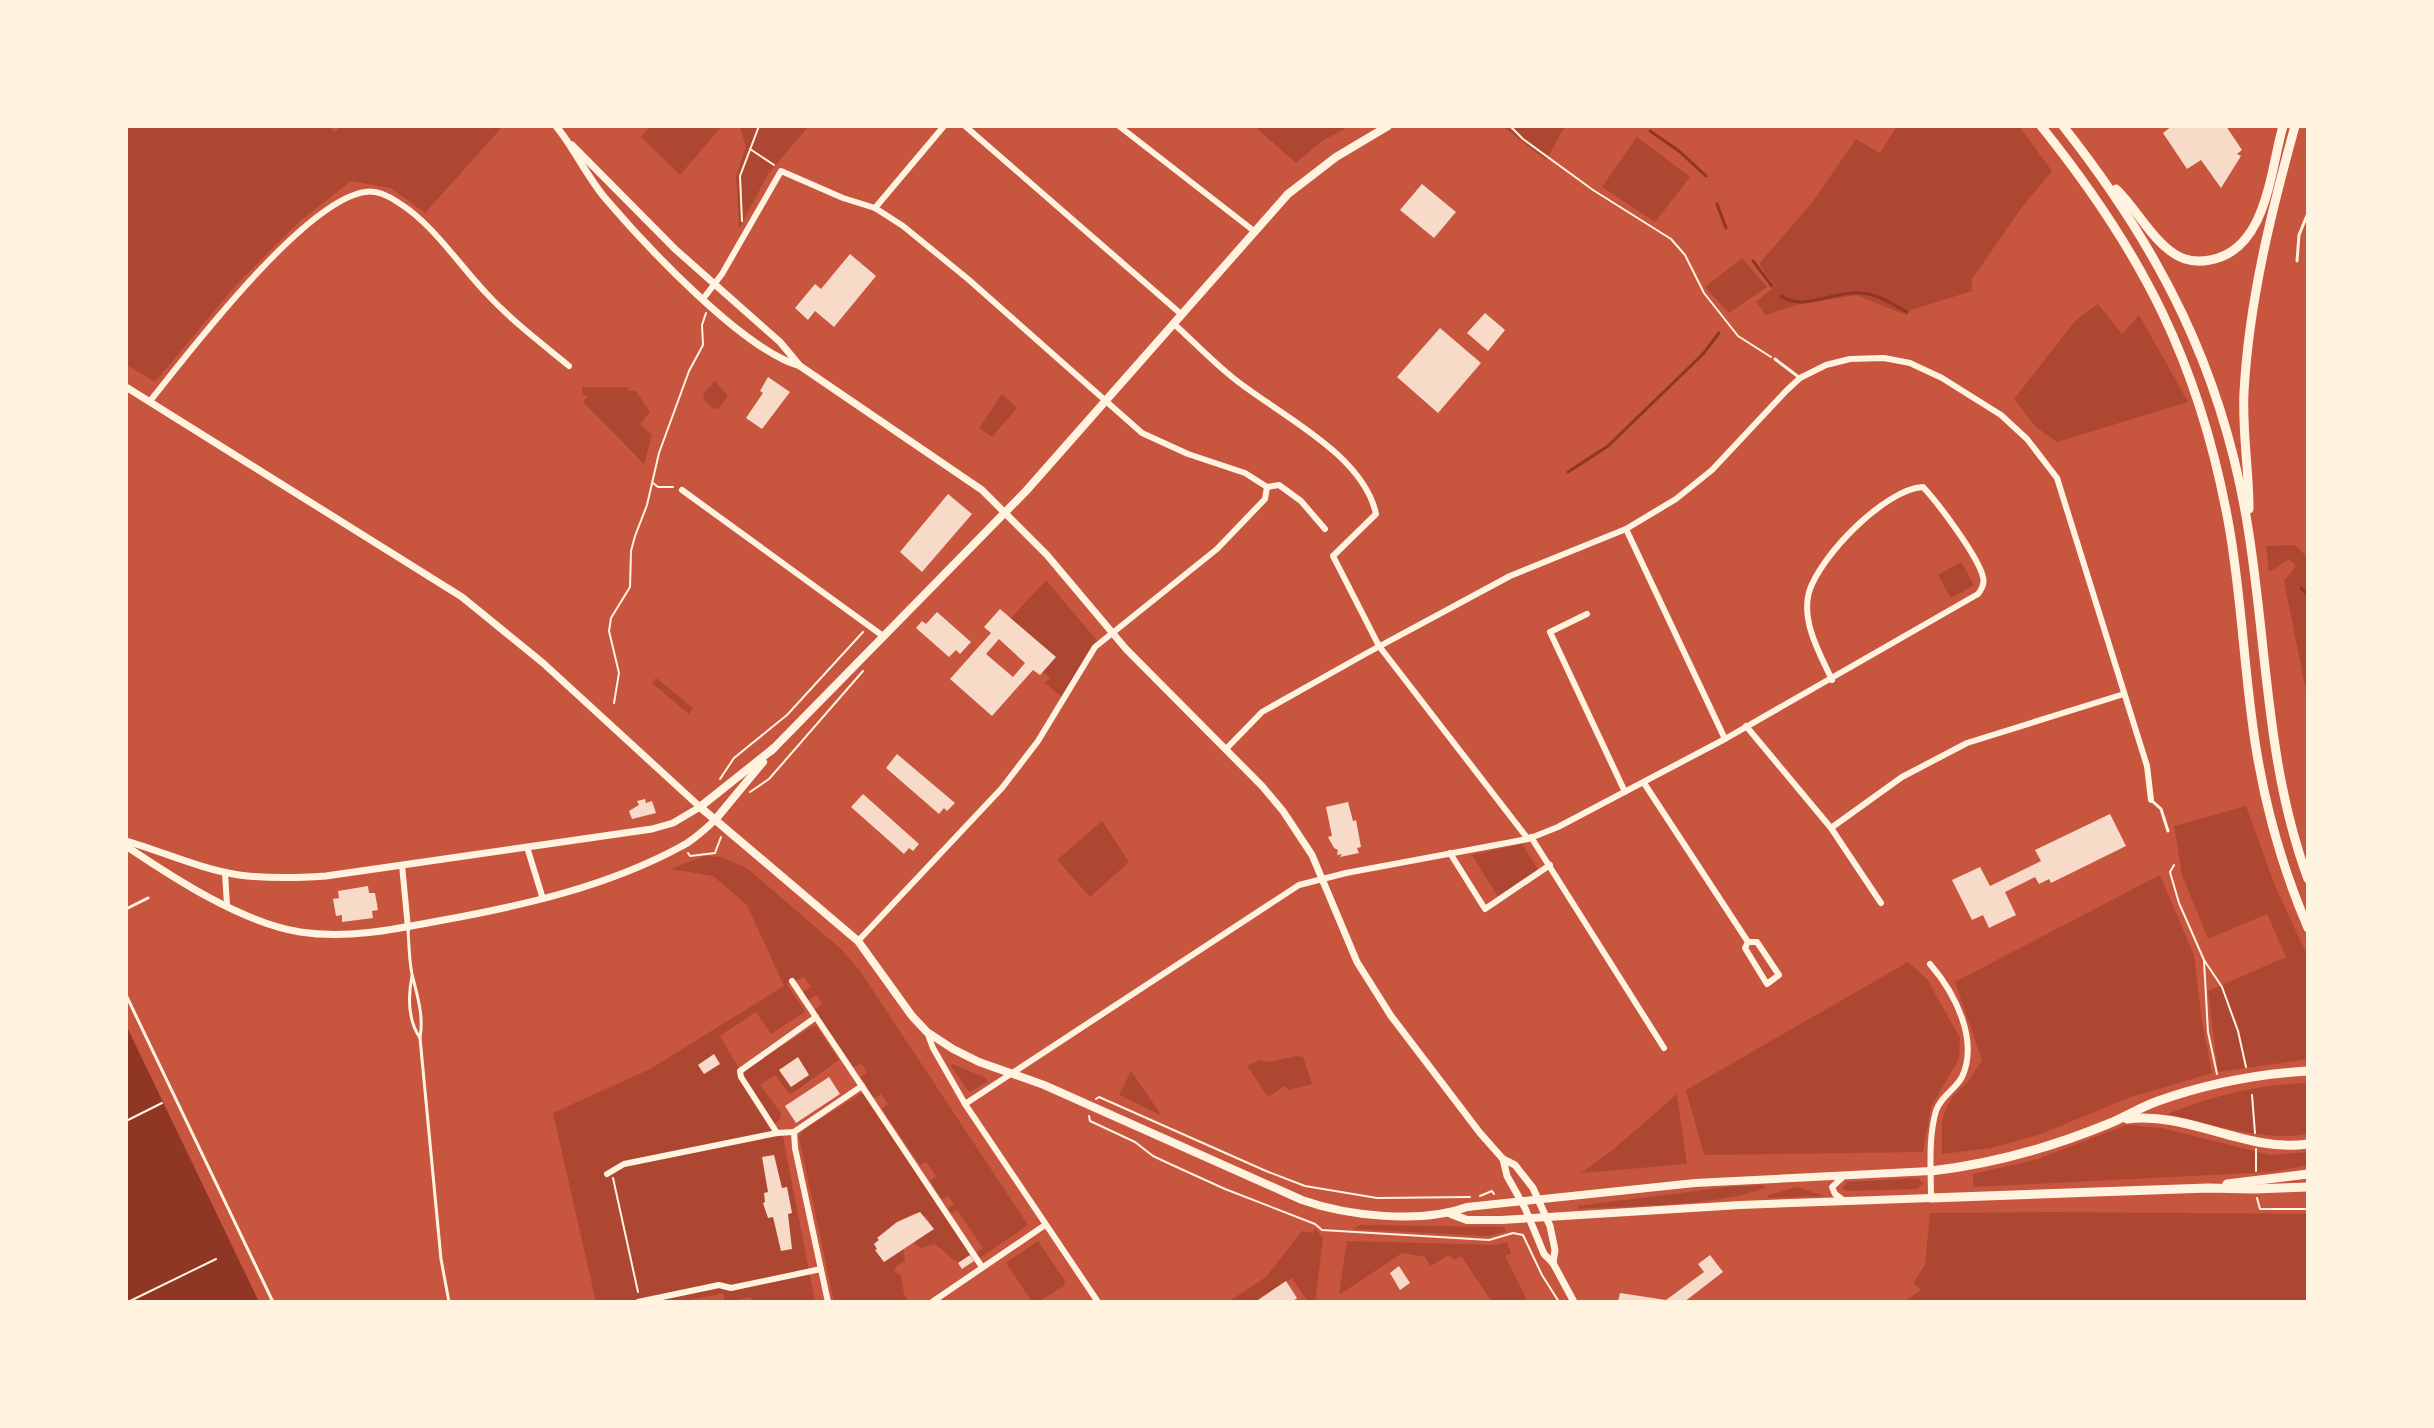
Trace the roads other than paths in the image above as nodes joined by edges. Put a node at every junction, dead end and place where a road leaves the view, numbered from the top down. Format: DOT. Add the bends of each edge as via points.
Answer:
graph roads {
  1 [pos="556,126"];
  2 [pos="944,126"];
  3 [pos="965,126"];
  4 [pos="1119,126"];
  5 [pos="1388,126"];
  6 [pos="2041,126"];
  7 [pos="2063,126"];
  8 [pos="2275,126"];
  9 [pos="2283,126"];
  10 [pos="2296,126"];
  11 [pos="2279,140"];
  12 [pos="571,144"];
  13 [pos="2104,179"];
  14 [pos="875,208"];
  15 [pos="2308,213"];
  16 [pos="1254,231"];
  17 [pos="2297,261"];
  18 [pos="715,285"];
  19 [pos="703,299"];
  20 [pos="1181,314"];
  21 [pos="1173,323"];
  22 [pos="1775,359"];
  23 [pos="569,366"];
  24 [pos="800,366"];
  25 [pos="1800,378"];
  26 [pos="126,387"];
  27 [pos="150,401"];
  28 [pos="1107,403"];
  29 [pos="1267,487"];
  30 [pos="682,490"];
  31 [pos="1005,512"];
  32 [pos="2248,524"];
  33 [pos="1325,529"];
  34 [pos="1626,529"];
  35 [pos="1587,614"];
  36 [pos="1111,633"];
  37 [pos="883,636"];
  38 [pos="1379,646"];
  39 [pos="1832,680"];
  40 [pos="2124,694"];
  41 [pos="1746,726"];
  42 [pos="1725,739"];
  43 [pos="774,748"];
  44 [pos="1226,749"];
  45 [pos="1644,783"];
  46 [pos="1625,792"];
  47 [pos="2151,800"];
  48 [pos="700,807"];
  49 [pos="715,820"];
  50 [pos="1831,828"];
  51 [pos="2168,831"];
  52 [pos="1530,838"];
  53 [pos="126,843"];
  54 [pos="527,847"];
  55 [pos="1450,853"];
  56 [pos="402,865"];
  57 [pos="1550,865"];
  58 [pos="225,873"];
  59 [pos="1323,878"];
  60 [pos="2308,879"];
  61 [pos="148,898"];
  62 [pos="543,899"];
  63 [pos="1881,903"];
  64 [pos="227,905"];
  65 [pos="126,909"];
  66 [pos="408,928"];
  67 [pos="2308,928"];
  68 [pos="858,941"];
  69 [pos="1748,942"];
  70 [pos="1930,964"];
  71 [pos="412,975"];
  72 [pos="792,981"];
  73 [pos="126,995"];
  74 [pos="816,1017"];
  75 [pos="927,1032"];
  76 [pos="420,1038"];
  77 [pos="1664,1048"];
  78 [pos="2308,1071"];
  79 [pos="1010,1074"];
  80 [pos="862,1086"];
  81 [pos="965,1104"];
  82 [pos="2117,1120"];
  83 [pos="794,1132"];
  84 [pos="777,1133"];
  85 [pos="2308,1144"];
  86 [pos="1503,1159"];
  87 [pos="1931,1171"];
  88 [pos="609,1173"];
  89 [pos="2308,1174"];
  90 [pos="1843,1177"];
  91 [pos="2308,1187"];
  92 [pos="2208,1188"];
  93 [pos="1540,1198"];
  94 [pos="1931,1198"];
  95 [pos="1843,1200"];
  96 [pos="1521,1201"];
  97 [pos="1450,1213"];
  98 [pos="1547,1216"];
  99 [pos="1529,1218"];
  100 [pos="1045,1225"];
  101 [pos="1553,1263"];
  102 [pos="982,1267"];
  103 [pos="821,1269"];
  104 [pos="641,1301"];
  105 [pos="273,1302"];
  106 [pos="449,1302"];
  107 [pos="828,1302"];
  108 [pos="932,1302"];
  109 [pos="1098,1302"];
  110 [pos="1574,1302"];
  1 -- 12 [label="street"];
  2 -- 14 [label="street"];
  3 -- 20 [label="street"];
  4 -- 16 [label="street"];
  5 -- 16 [label="main road" via="1314,172"];
  6 -- 67 [label="highway" via="2096,197 2155,292 2198,399 2229,529 2266,795 2284,870"];
  7 -- 13 [label="highway"];
  8 -- 11 [label="highway"];
  9 -- 11 [label="highway"];
  10 -- 32 [label="highway" via="2270,218 2248,342"];
  11 -- 13 [label="highway" via="2257,220 2243,243 2221,258 2191,261 2167,249 2132,204"];
  12 -- 18 [label="street"];
  12 -- 19 [label="street" via="603,196"];
  13 -- 32 [label="highway" via="2145,239 2196,340 2226,427"];
  14 -- 18 [label="street" via="781,171"];
  14 -- 28 [label="street" via="968,279"];
  15 -- 17 [label="lane"];
  16 -- 20 [label="main road"];
  18 -- 19 [label="street"];
  18 -- 24 [label="street"];
  19 -- 24 [label="street" via="770,354"];
  20 -- 21 [label="main road"];
  21 -- 28 [label="main road"];
  21 -- 38 [label="street" via="1232,377 1328,447 1373,499 1376,514 1333,556"];
  22 -- 25 [label="lane"];
  23 -- 27 [label="street" via="489,297 400,203 364,192 338,202 276,254"];
  24 -- 31 [label="street" via="953,469"];
  25 -- 34 [label="street" via="1712,470"];
  25 -- 40 [label="street" via="1850,359 1900,360 1976,398 2016,429 2057,478"];
  26 -- 27 [label="street"];
  27 -- 48 [label="street" via="462,597 543,663"];
  28 -- 29 [label="street" via="1142,433 1245,473"];
  28 -- 31 [label="main road"];
  29 -- 33 [label="street" via="1279,485"];
  29 -- 36 [label="street" via="1265,499 1217,549"];
  30 -- 37 [label="street"];
  31 -- 36 [label="street"];
  31 -- 37 [label="main road"];
  32 -- 60 [label="highway" via="2276,748 2290,824"];
  34 -- 38 [label="street" via="1510,576"];
  34 -- 42 [label="street"];
  35 -- 46 [label="street" via="1550,632"];
  36 -- 44 [label="street"];
  36 -- 68 [label="street" via="1095,647 1002,788"];
  37 -- 43 [label="main road"];
  38 -- 44 [label="street" via="1262,712"];
  38 -- 52 [label="street"];
  39 -- 39 [label="street" via="1983,588 1977,564 1923,487 1911,488 1865,519 1843,541 1809,592 1811,630"];
  39 -- 41 [label="street"];
  40 -- 47 [label="street" via="2147,766"];
  40 -- 50 [label="street" via="1967,743 1902,777"];
  41 -- 42 [label="street"];
  41 -- 50 [label="street"];
  42 -- 45 [label="street"];
  43 -- 48 [label="main road"];
  43 -- 49 [label="main road"];
  44 -- 59 [label="street" via="1290,820"];
  45 -- 46 [label="street"];
  45 -- 69 [label="street"];
  46 -- 52 [label="street"];
  47 -- 51 [label="lane" via="2161,809"];
  48 -- 49 [label="main road"];
  48 -- 54 [label="street" via="652,829"];
  49 -- 62 [label="street" via="683,846 607,880"];
  49 -- 68 [label="main road"];
  50 -- 63 [label="street"];
  52 -- 55 [label="street"];
  52 -- 57 [label="street"];
  53 -- 58 [label="street"];
  53 -- 64 [label="street"];
  54 -- 56 [label="street"];
  54 -- 62 [label="street"];
  55 -- 57 [label="street" via="1485,909"];
  55 -- 59 [label="street"];
  56 -- 58 [label="street" via="286,879"];
  56 -- 66 [label="street"];
  57 -- 77 [label="street"];
  58 -- 64 [label="street"];
  59 -- 79 [label="street" via="1299,885"];
  59 -- 86 [label="street" via="1372,987"];
  61 -- 65 [label="lane"];
  62 -- 66 [label="street"];
  64 -- 66 [label="street" via="298,931 342,936"];
  66 -- 71 [label="lane"];
  68 -- 75 [label="main road"];
  69 -- 69 [label="street" via="1757,942 1779,975 1767,984 1745,948"];
  70 -- 87 [label="street" via="1966,1028 1969,1053 1960,1081 1936,1111"];
  71 -- 76 [label="lane"];
  71 -- 76 [label="lane" via="409,992"];
  72 -- 74 [label="street"];
  73 -- 105 [label="lane"];
  74 -- 80 [label="street"];
  74 -- 84 [label="street" via="740,1071"];
  75 -- 79 [label="main road" via="967,1057"];
  75 -- 81 [label="street"];
  76 -- 106 [label="lane"];
  78 -- 82 [label="highway" via="2192,1090"];
  79 -- 81 [label="street"];
  79 -- 97 [label="main road" via="1321,1206 1379,1214"];
  80 -- 83 [label="street"];
  80 -- 102 [label="street"];
  81 -- 100 [label="street"];
  82 -- 85 [label="highway" via="2164,1119 2270,1144"];
  82 -- 87 [label="highway" via="2005,1158"];
  83 -- 84 [label="street"];
  83 -- 103 [label="street"];
  84 -- 88 [label="street" via="624,1164"];
  86 -- 93 [label="street" via="1515,1165"];
  86 -- 96 [label="street"];
  87 -- 90 [label="main road"];
  87 -- 94 [label="street"];
  89 -- 92 [label="highway"];
  90 -- 93 [label="main road" via="1695,1183"];
  90 -- 95 [label="street" via="1832,1187"];
  91 -- 92 [label="highway"];
  92 -- 94 [label="highway"];
  93 -- 96 [label="main road"];
  93 -- 98 [label="street"];
  94 -- 95 [label="main road"];
  95 -- 98 [label="main road"];
  96 -- 97 [label="main road"];
  96 -- 99 [label="street"];
  97 -- 99 [label="main road" via="1467,1220"];
  98 -- 99 [label="main road"];
  98 -- 101 [label="street"];
  99 -- 101 [label="street"];
  100 -- 102 [label="street"];
  100 -- 109 [label="street"];
  101 -- 110 [label="street"];
  102 -- 108 [label="street"];
  103 -- 104 [label="street"];
  103 -- 107 [label="street"];
}
